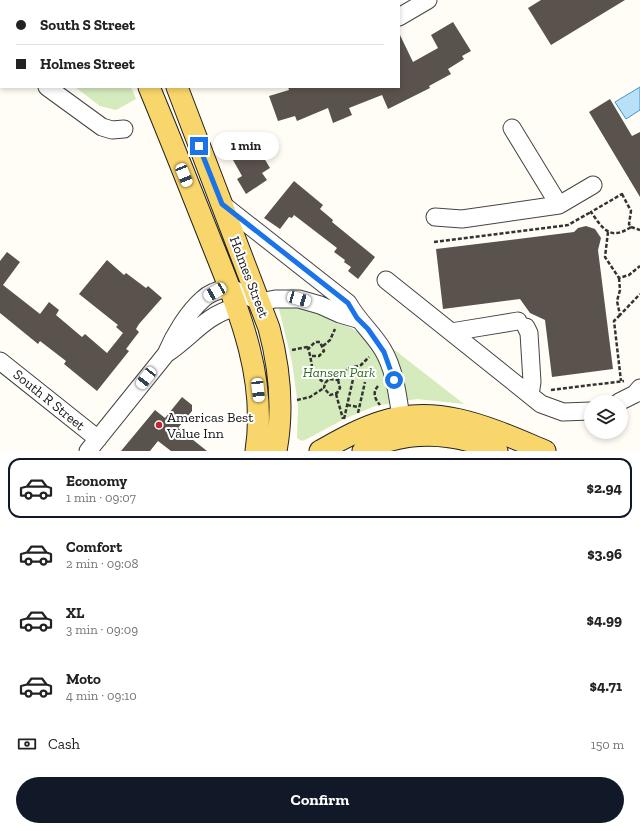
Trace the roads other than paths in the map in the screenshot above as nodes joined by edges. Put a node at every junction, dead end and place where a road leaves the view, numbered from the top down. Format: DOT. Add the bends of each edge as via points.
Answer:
graph roads {
  1 [pos="428,0"];
  2 [pos="400,16"];
  3 [pos="48,88"];
  4 [pos="149,88"];
  5 [pos="177,88"];
  6 [pos="512,128"];
  7 [pos="124,129"];
  8 [pos="593,185"];
  9 [pos="222,204"];
  10 [pos="559,205"];
  11 [pos="435,217"];
  12 [pos="386,280"];
  13 [pos="229,287"];
  14 [pos="260,302"];
  15 [pos="236,307"];
  16 [pos="357,318"];
  17 [pos="451,332"];
  18 [pos="166,354"];
  19 [pos="0,361"];
  20 [pos="633,384"];
  21 [pos="530,395"];
  22 [pos="628,398"];
  23 [pos="584,411"];
  24 [pos="403,427"];
  25 [pos="93,445"];
  26 [pos="256,451"];
  27 [pos="276,451"];
  28 [pos="320,451"];
  29 [pos="363,451"];
  30 [pos="496,451"];
  31 [pos="545,451"];
  1 -- 2 [label="street"];
  3 -- 7 [label="street" via="102,127 112,130"];
  4 -- 13 [label="main road, Holmes Street"];
  5 -- 9 [label="main road, Holmes Street"];
  6 -- 10 [label="street"];
  8 -- 10 [label="street"];
  9 -- 14 [label="main road, Holmes Street"];
  9 -- 16 [label="street" via="348,303"];
  10 -- 11 [label="street" via="462,219"];
  12 -- 17 [label="street"];
  13 -- 14 [label="street"];
  13 -- 15 [label="main road, Holmes Street"];
  13 -- 18 [label="street" via="203,298 173,336"];
  14 -- 16 [label="street" via="299,299"];
  14 -- 27 [label="main road, Holmes Street" via="275,352 281,391 281,420"];
  15 -- 18 [label="street" via="212,316 183,343"];
  15 -- 26 [label="main road, Holmes Street" via="248,343 256,380 259,421"];
  16 -- 24 [label="street" via="384,352 394,380"];
  17 -- 21 [label="street"];
  17 -- 21 [label="street" via="522,324 529,334 532,382"];
  18 -- 25 [label="street"];
  19 -- 25 [label="street, South R Street"];
  20 -- 22 [label="street" via="635,394"];
  21 -- 23 [label="street" via="541,404 563,412"];
  24 -- 28 [label="main road" via="362,429"];
  24 -- 29 [label="main road" via="386,441"];
  24 -- 30 [label="main road" via="456,438"];
  24 -- 31 [label="main road" via="435,416 458,418 497,430"];
}
